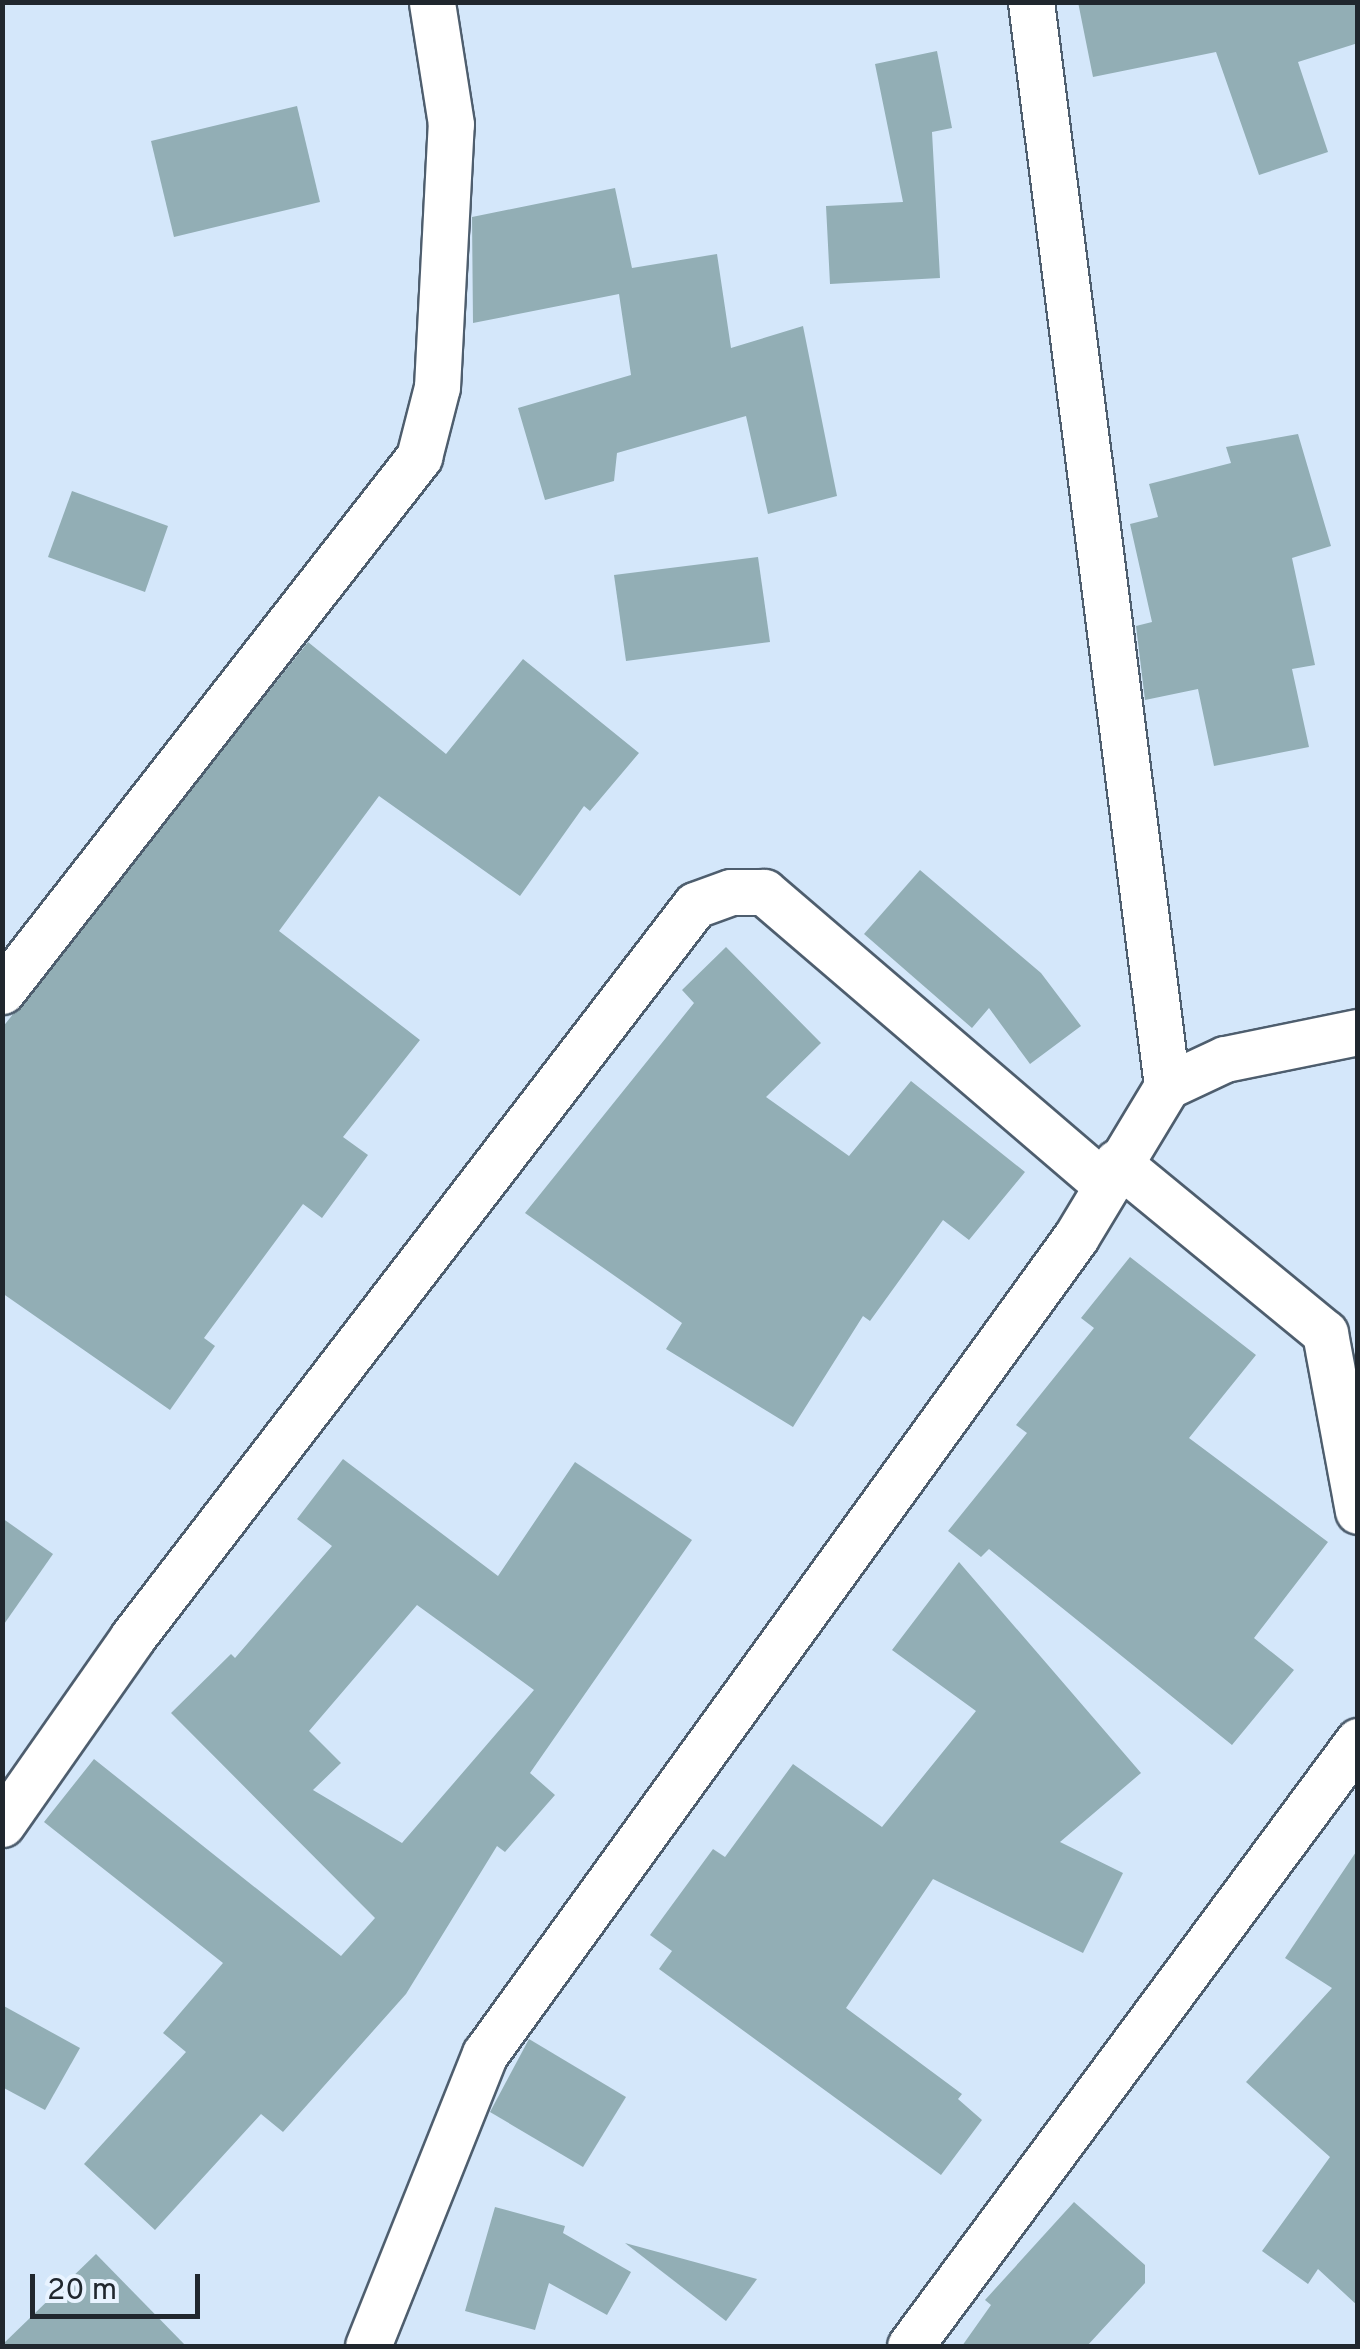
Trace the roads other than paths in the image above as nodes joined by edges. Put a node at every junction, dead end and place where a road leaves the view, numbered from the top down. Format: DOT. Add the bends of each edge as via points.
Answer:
graph roads {
  1 [pos="432,2"];
  2 [pos="1030,2"];
  3 [pos="2,991"];
  4 [pos="1358,1032"];
  5 [pos="1168,1086"];
  6 [pos="1111,1173"];
  7 [pos="1358,1511"];
  8 [pos="1353,1756"];
  9 [pos="2,1824"];
  10 [pos="368,2346"];
  11 [pos="910,2346"];
  1 -- 3 [label="street" via="451,124 437,386 418,457"];
  2 -- 5 [label="street"];
  4 -- 5 [label="street" via="1226,1060"];
  5 -- 6 [label="street"];
  6 -- 7 [label="street" via="1324,1332"];
  6 -- 9 [label="street" via="764,892 730,892 694,906 132,1638"];
  6 -- 10 [label="street" via="1064,1253 485,2054"];
  8 -- 11 [label="street"];
}
